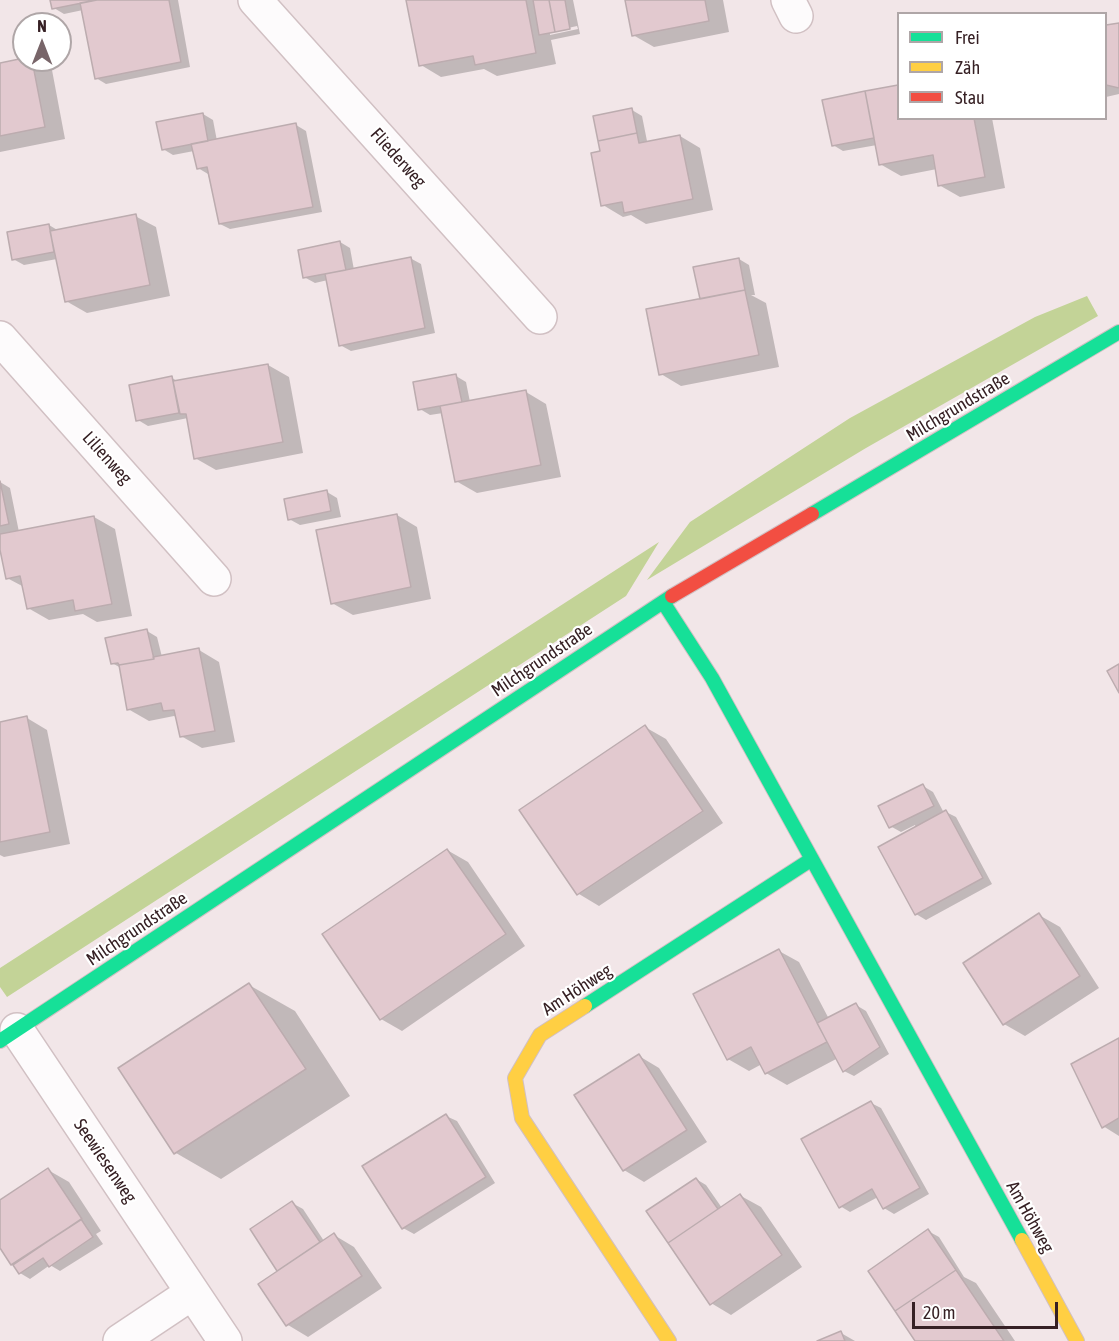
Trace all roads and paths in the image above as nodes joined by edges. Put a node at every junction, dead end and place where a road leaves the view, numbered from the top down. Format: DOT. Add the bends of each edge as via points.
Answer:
graph roads {
  1 [pos="255,0"];
  2 [pos="540,317"];
  3 [pos="1119,332"];
  4 [pos="0,338"];
  5 [pos="214,579"];
  6 [pos="663,602"];
  7 [pos="812,859"];
  8 [pos="9,1035"];
  9 [pos="192,1293"];
  10 [pos="120,1341"];
  11 [pos="225,1341"];
  12 [pos="669,1341"];
  13 [pos="1077,1341"];
  1 -- 2 [label="street, Fliederweg"];
  3 -- 6 [label="street, Milchgrundstraße"];
  4 -- 5 [label="street, Lilienweg"];
  6 -- 7 [label="street, Am Höhweg" via="712,678"];
  6 -- 8 [label="street, Milchgrundstraße"];
  7 -- 12 [label="street, Am Höhweg" via="540,1035 515,1078 522,1118"];
  7 -- 13 [label="street, Am Höhweg"];
  8 -- 9 [label="street, Seewiesenweg"];
  9 -- 10 [label="street"];
  9 -- 11 [label="street, Seewiesenweg"];
}
